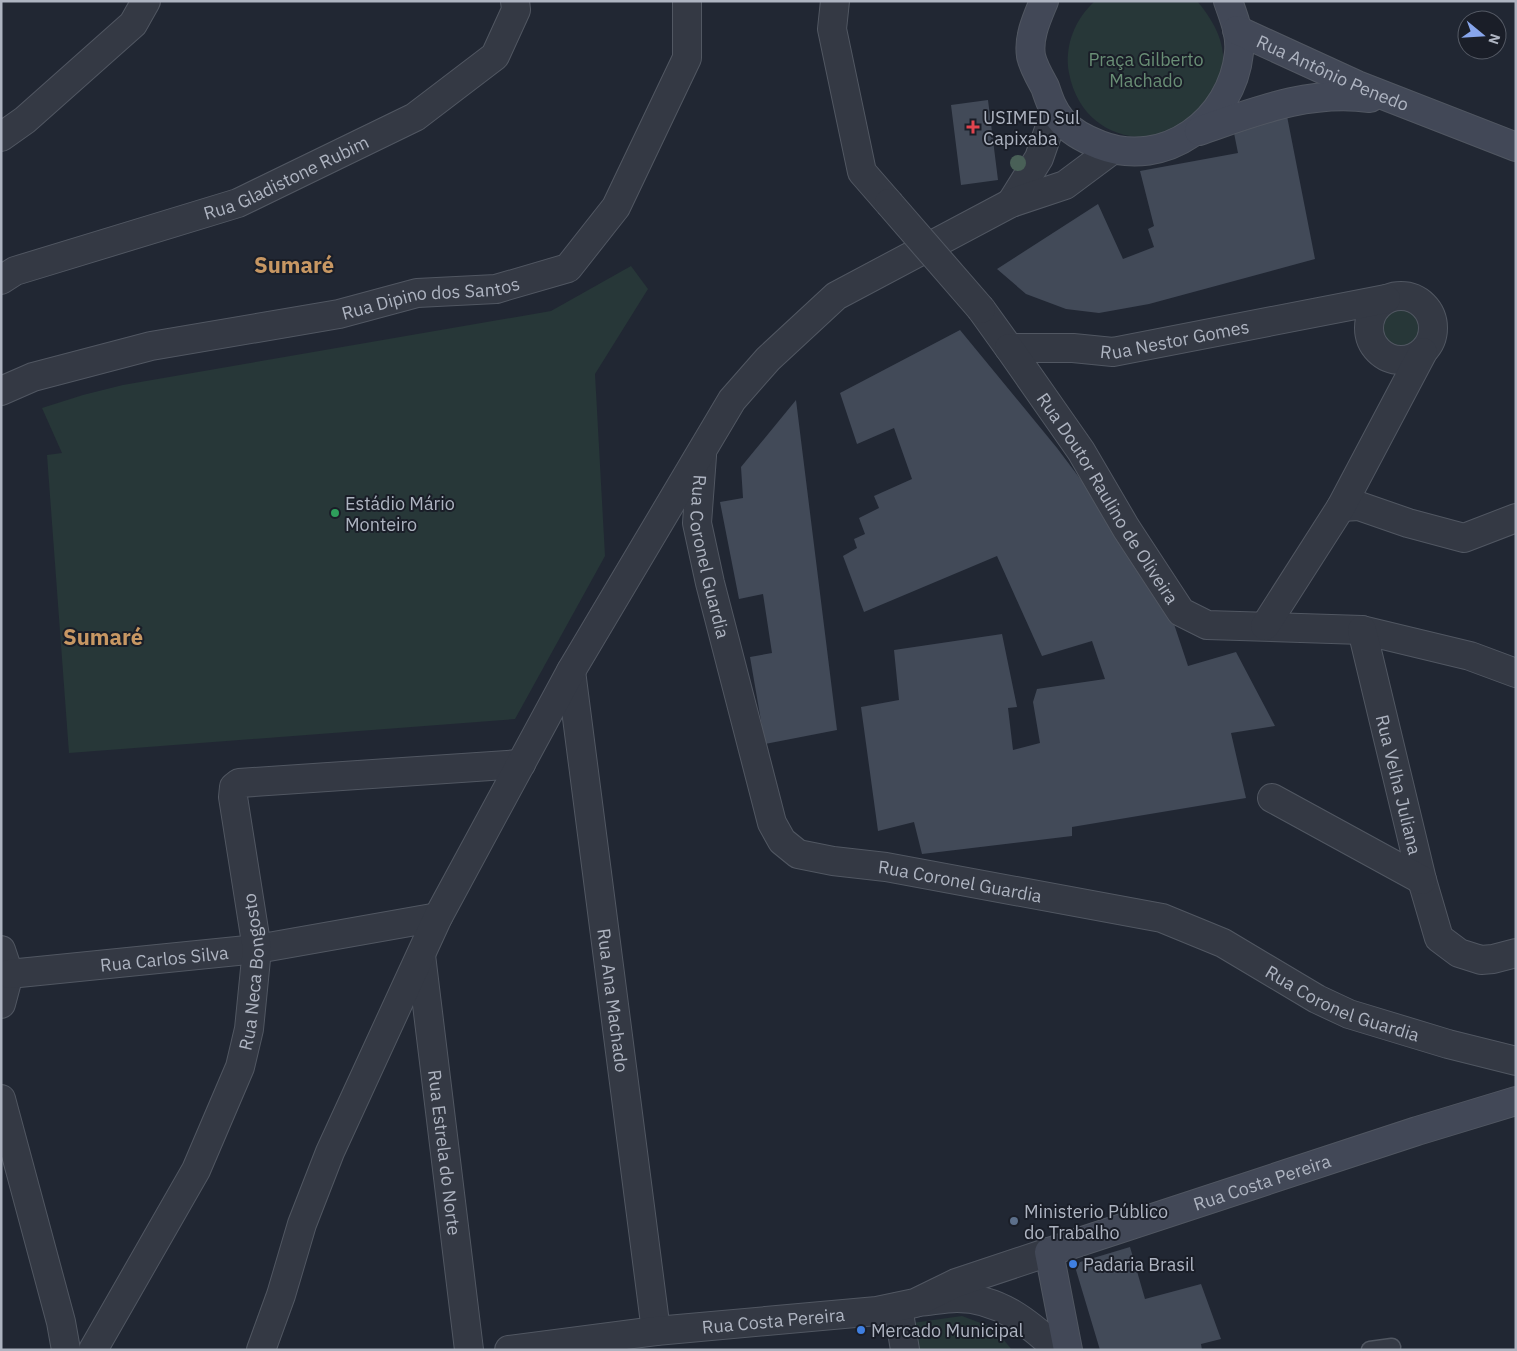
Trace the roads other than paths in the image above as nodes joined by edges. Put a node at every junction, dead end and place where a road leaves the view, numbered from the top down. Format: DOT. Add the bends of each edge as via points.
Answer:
graph roads {
  1 [pos="146,1"];
  2 [pos="515,1"];
  3 [pos="687,1"];
  4 [pos="835,1"];
  5 [pos="1044,1"];
  6 [pos="1228,1"];
  7 [pos="1032,14"];
  8 [pos="1237,30"];
  9 [pos="1399,102"];
  10 [pos="1055,112"];
  11 [pos="1194,133"];
  12 [pos="1,137"];
  13 [pos="1516,146"];
  14 [pos="1112,150"];
  15 [pos="1011,202"];
  16 [pos="1,280"];
  17 [pos="1386,299"];
  18 [pos="1009,348"];
  19 [pos="1423,352"];
  20 [pos="1,391"];
  21 [pos="702,450"];
  22 [pos="1341,507"];
  23 [pos="1516,518"];
  24 [pos="1266,626"];
  25 [pos="1362,630"];
  26 [pos="571,671"];
  27 [pos="1516,673"];
  28 [pos="521,764"];
  29 [pos="1272,798"];
  30 [pos="1422,880"];
  31 [pos="438,917"];
  32 [pos="257,950"];
  33 [pos="1516,953"];
  34 [pos="421,955"];
  35 [pos="5,962"];
  36 [pos="1,1004"];
  37 [pos="1516,1061"];
  38 [pos="1,1099"];
  39 [pos="1516,1102"];
  40 [pos="1049,1252"];
  41 [pos="906,1305"];
  42 [pos="656,1331"];
  43 [pos="1392,1347"];
  44 [pos="66,1350"];
  45 [pos="93,1350"];
  46 [pos="261,1350"];
  47 [pos="469,1350"];
  48 [pos="509,1350"];
  49 [pos="513,1350"];
  50 [pos="905,1350"];
  51 [pos="1058,1350"];
  52 [pos="1068,1350"];
  53 [pos="1370,1350"];
  1 -- 12 [label="street" via="133,24 25,120"];
  2 -- 16 [label="street, Rua Gladistone Rubim" via="516,10 495,56 415,116 238,203 15,271"];
  3 -- 20 [label="street, Rua Dipino dos Santos" via="687,58 616,207 568,268 496,289 418,293 339,314 151,346 33,377"];
  4 -- 18 [label="street, bridge" via="832,29 862,172 982,309"];
  5 -- 7 [label="main road"];
  6 -- 8 [label="main road"];
  7 -- 10 [label="main road" via="1031,56"];
  8 -- 9 [label="main road, Rua Antônio Penedo"];
  8 -- 11 [label="main road" via="1239,51 1234,79 1221,106"];
  9 -- 11 [label="main road, Rua Antônio Penedo" via="1344,95 1295,100"];
  9 -- 13 [label="main road"];
  10 -- 14 [label="main road" via="1086,140"];
  10 -- 15 [label="street" via="1039,158"];
  11 -- 14 [label="main road" via="1160,149 1141,152"];
  14 -- 15 [label="street" via="1065,185"];
  15 -- 21 [label="street" via="836,296 768,359 732,400"];
  17 -- 18 [label="street, Rua Nestor Gomes" via="1113,352"];
  17 -- 19 [label="street" via="1404,295 1427,308 1433,332"];
  17 -- 19 [label="street" via="1375,308 1369,320 1368,333 1372,344 1387,358 1397,361 1406,361"];
  18 -- 24 [label="street, Rua Doutor Raulino de Oliveira" via="1081,451 1181,612 1207,625"];
  19 -- 22 [label="street"];
  21 -- 26 [label="street"];
  21 -- 37 [label="street, Rua Coronel Guardia" via="697,523 710,583 772,823 782,841 798,854 1162,918 1223,943 1317,999 1349,1014"];
  22 -- 23 [label="street" via="1359,506 1464,538"];
  22 -- 24 [label="street"];
  24 -- 25 [label="street, Rua Doutor Raulino de Oliveira"];
  25 -- 27 [label="street, Rua Doutor Raulino de Oliveira" via="1470,656"];
  25 -- 30 [label="street, Rua Velha Juliana"];
  26 -- 28 [label="street"];
  26 -- 42 [label="street, Rua Ana Machado"];
  28 -- 31 [label="street"];
  28 -- 32 [label="street, Rua Neca Bongosto" via="239,783 234,788 233,798"];
  29 -- 30 [label="street"];
  30 -- 33 [label="street, Rua Velha Juliana" via="1439,938 1459,952 1481,960"];
  31 -- 32 [label="street, Rua Carlos Silva"];
  31 -- 34 [label="street"];
  32 -- 35 [label="street, Rua Carlos Silva"];
  32 -- 45 [label="street, Rua Neca Bongosto" via="249,1029 240,1067 196,1170"];
  34 -- 46 [label="street" via="330,1152 302,1224"];
  34 -- 47 [label="street, Rua Estrela do Norte"];
  35 -- 36 [label="street"];
  38 -- 44 [label="street"];
  39 -- 40 [label="main road, Rua Costa Pereira" via="1416,1131"];
  40 -- 41 [label="street, Rua Costa Pereira" via="956,1283"];
  40 -- 52 [label="main road"];
  41 -- 42 [label="street, Rua Costa Pereira" via="877,1311"];
  41 -- 50 [label="street"];
  41 -- 51 [label="street" via="958,1298 983,1302 1012,1312"];
  42 -- 49 [label="street, Rua Costa Pereira"];
  43 -- 53 [label="lane"];
  48 -- 49 [label="street, Rua Costa Pereira"];
}
